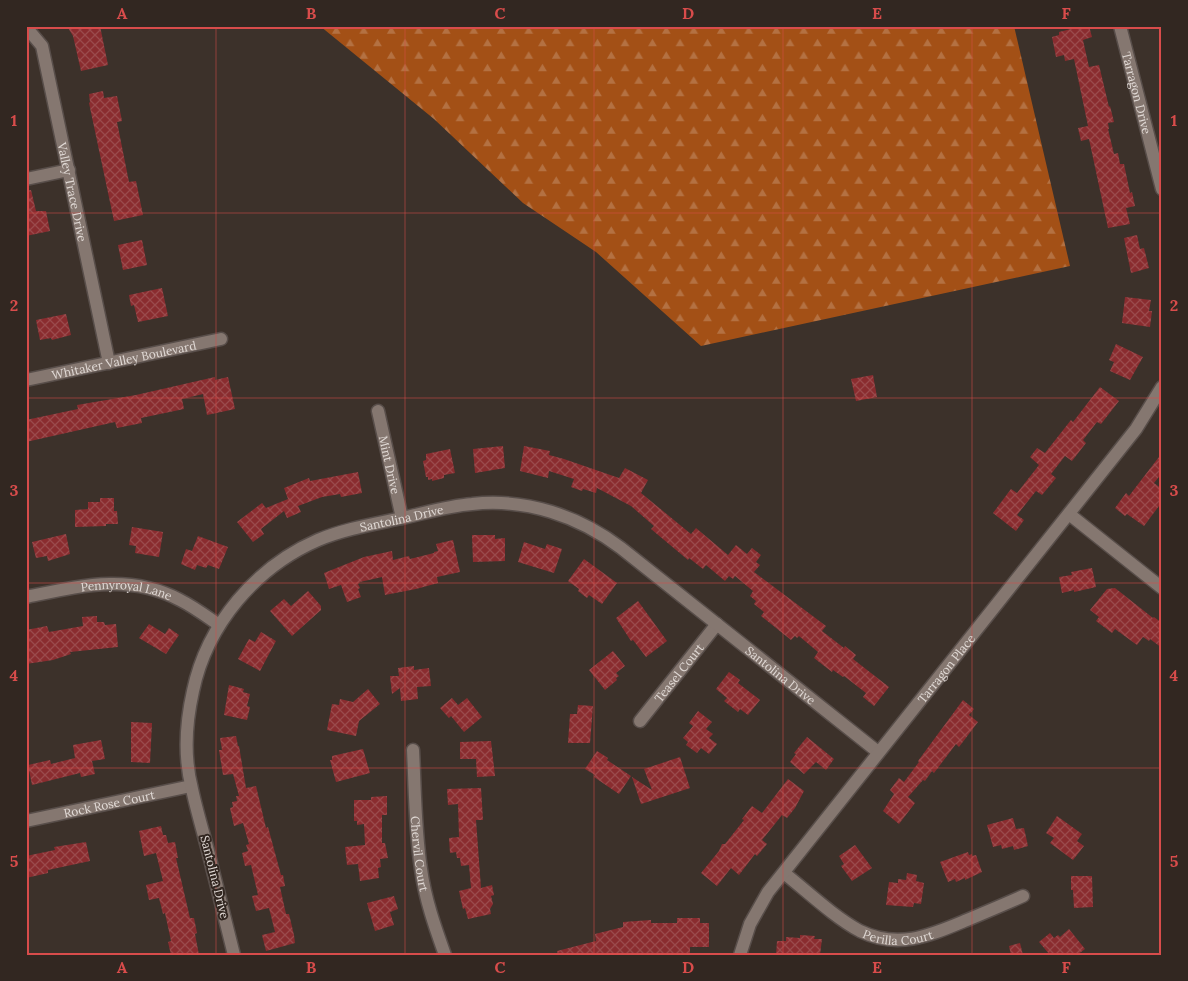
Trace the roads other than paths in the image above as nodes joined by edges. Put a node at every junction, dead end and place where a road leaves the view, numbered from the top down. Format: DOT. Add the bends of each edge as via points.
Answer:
graph roads {
  1 [pos="1120,26"];
  2 [pos="26,27"];
  3 [pos="68,170"];
  4 [pos="26,179"];
  5 [pos="1162,189"];
  6 [pos="221,339"];
  7 [pos="109,363"];
  8 [pos="26,380"];
  9 [pos="1162,387"];
  10 [pos="378,411"];
  11 [pos="1069,514"];
  12 [pos="402,518"];
  13 [pos="1162,588"];
  14 [pos="26,597"];
  15 [pos="717,624"];
  16 [pos="219,625"];
  17 [pos="640,721"];
  18 [pos="413,750"];
  19 [pos="878,752"];
  20 [pos="191,786"];
  21 [pos="26,821"];
  22 [pos="784,873"];
  23 [pos="1024,896"];
  24 [pos="234,955"];
  25 [pos="445,955"];
  26 [pos="740,955"];
  1 -- 5 [label="street, Tarragon Drive"];
  2 -- 3 [label="street, Valley Trace Drive" via="42,46"];
  3 -- 4 [label="street"];
  3 -- 7 [label="street, Valley Trace Drive"];
  6 -- 7 [label="street, Whitaker Valley Boulevard"];
  7 -- 8 [label="street, Whitaker Valley Boulevard"];
  9 -- 11 [label="street, Tarragon Place" via="1136,428"];
  10 -- 12 [label="street, Mint Drive"];
  11 -- 13 [label="street"];
  11 -- 19 [label="street, Tarragon Place"];
  12 -- 15 [label="street, Santolina Drive" via="484,503 522,505 560,514 611,540"];
  12 -- 16 [label="street, Santolina Drive" via="335,534 295,552 258,578"];
  14 -- 16 [label="street, Pennyroyal Lane" via="90,584 134,585 176,598"];
  15 -- 17 [label="street, Teasel Court"];
  15 -- 19 [label="street, Santolina Drive"];
  16 -- 20 [label="street, Santolina Drive" via="202,660 190,703 187,735"];
  18 -- 25 [label="street, Chervil Court" via="421,870 434,926"];
  19 -- 22 [label="street, Tarragon Place"];
  20 -- 21 [label="street, Rock Rose Court"];
  20 -- 24 [label="street, Santolina Drive"];
  22 -- 23 [label="street, Perilla Court" via="848,923 888,939 908,940 927,936"];
  22 -- 26 [label="street, Tarragon Place" via="758,909"];
}
